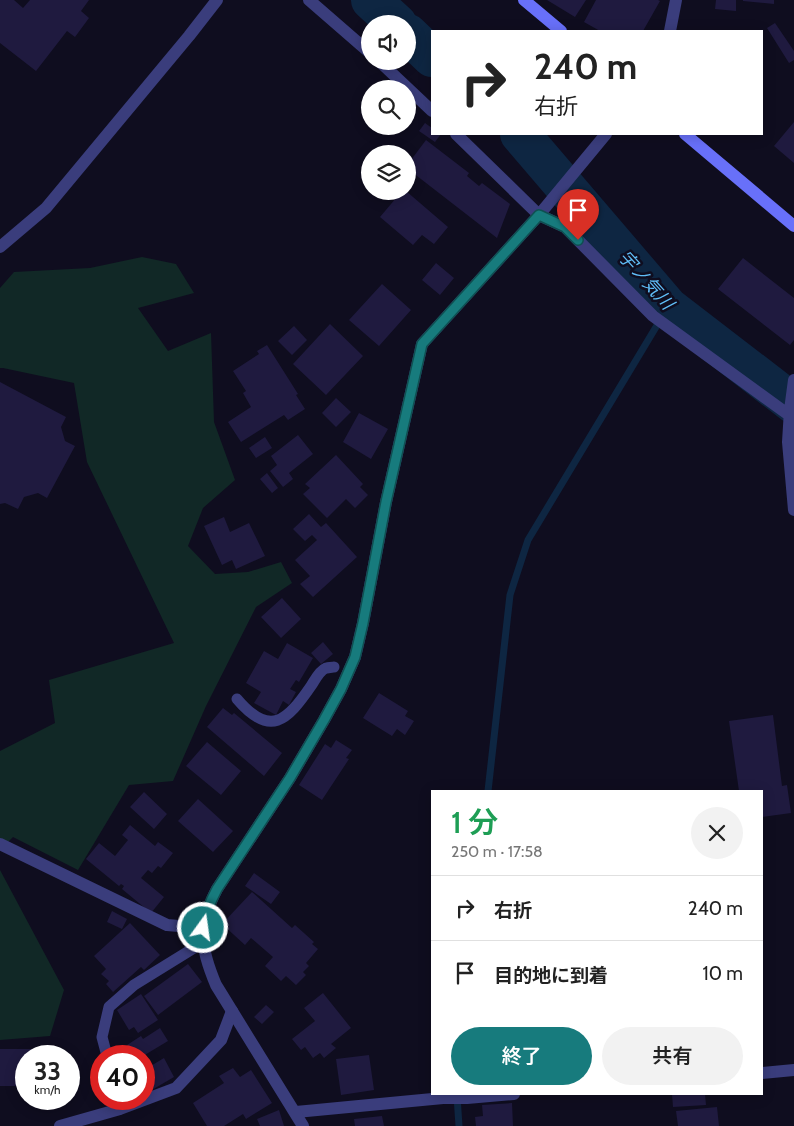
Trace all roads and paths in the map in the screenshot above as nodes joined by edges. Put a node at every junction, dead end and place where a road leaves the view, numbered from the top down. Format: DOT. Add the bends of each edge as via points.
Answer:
graph roads {
  1 [pos="217,0"];
  2 [pos="309,0"];
  3 [pos="524,0"];
  4 [pos="676,0"];
  5 [pos="560,30"];
  6 [pos="670,30"];
  7 [pos="361,45"];
  8 [pos="389,70"];
  9 [pos="431,110"];
  10 [pos="457,135"];
  11 [pos="605,135"];
  12 [pos="686,135"];
  13 [pos="539,215"];
  14 [pos="794,226"];
  15 [pos="0,247"];
  16 [pos="794,380"];
  17 [pos="790,412"];
  18 [pos="794,510"];
  19 [pos="334,667"];
  20 [pos="237,699"];
  21 [pos="0,844"];
  22 [pos="203,928"];
  23 [pos="202,943"];
  24 [pos="232,1011"];
  25 [pos="104,1045"];
  26 [pos="794,1070"];
  27 [pos="763,1072"];
  28 [pos="155,1094"];
  29 [pos="502,1095"];
  30 [pos="103,1110"];
  31 [pos="296,1112"];
  32 [pos="60,1126"];
  33 [pos="303,1126"];
  1 -- 15 [label="street" via="46,208"];
  2 -- 7 [label="street"];
  3 -- 5 [label="main road"];
  4 -- 6 [label="street"];
  8 -- 9 [label="street"];
  10 -- 13 [label="street"];
  11 -- 13 [label="street"];
  12 -- 14 [label="main road"];
  13 -- 17 [label="street" via="565,227 664,325"];
  13 -- 22 [label="street" via="422,344 355,657 319,729 217,889"];
  16 -- 17 [label="street"];
  17 -- 18 [label="street" via="788,442"];
  19 -- 20 [label="lane" via="319,674 301,702 281,719 269,722 259,719"];
  21 -- 22 [label="street" via="167,925"];
  22 -- 23 [label="street"];
  23 -- 24 [label="street" via="208,967"];
  23 -- 25 [label="lane" via="134,985 109,1007 102,1037"];
  24 -- 28 [label="street" via="221,1040 176,1088"];
  24 -- 31 [label="street"];
  26 -- 27 [label="street"];
  29 -- 31 [label="street"];
  30 -- 32 [label="street"];
  31 -- 33 [label="street"];
}
